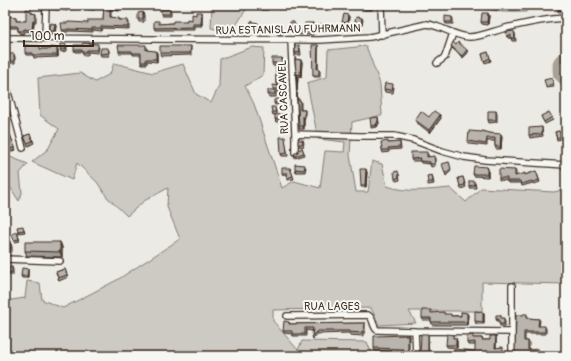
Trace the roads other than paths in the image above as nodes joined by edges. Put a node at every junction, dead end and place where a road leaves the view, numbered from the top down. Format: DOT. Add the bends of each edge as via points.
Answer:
graph roads {
  1 [pos="46,5"];
  2 [pos="381,5"];
  3 [pos="566,18"];
  4 [pos="453,33"];
  5 [pos="382,35"];
  6 [pos="5,38"];
  7 [pos="45,38"];
  8 [pos="291,40"];
  9 [pos="437,63"];
  10 [pos="5,81"];
  11 [pos="295,134"];
  12 [pos="23,148"];
  13 [pos="295,152"];
  14 [pos="566,165"];
  15 [pos="5,259"];
  16 [pos="60,261"];
  17 [pos="512,286"];
  18 [pos="286,316"];
  19 [pos="415,331"];
  20 [pos="511,332"];
  21 [pos="416,356"];
  22 [pos="512,356"];
  1 -- 7 [label="street"];
  2 -- 5 [label="street"];
  3 -- 4 [label="street, RUA ESTANISLAU FUHRMANN" via="516,26 478,36"];
  4 -- 5 [label="street, RUA ESTANISLAU FUHRMANN" via="428,24"];
  4 -- 9 [label="street" via="445,57"];
  5 -- 8 [label="street, RUA ESTANISLAU FUHRMANN"];
  6 -- 7 [label="street, RUA ESTANISLAU FUHRMANN"];
  7 -- 8 [label="street, RUA ESTANISLAU FUHRMANN"];
  8 -- 11 [label="street, RUA CASCAVEL"];
  10 -- 12 [label="street"];
  11 -- 13 [label="street, RUA CASCAVEL"];
  11 -- 14 [label="street" via="394,136 464,157"];
  15 -- 16 [label="street"];
  17 -- 20 [label="street"];
  18 -- 19 [label="street, RUA LAGES" via="368,315 377,330"];
  19 -- 20 [label="street"];
  19 -- 21 [label="street"];
  20 -- 22 [label="street"];
}
